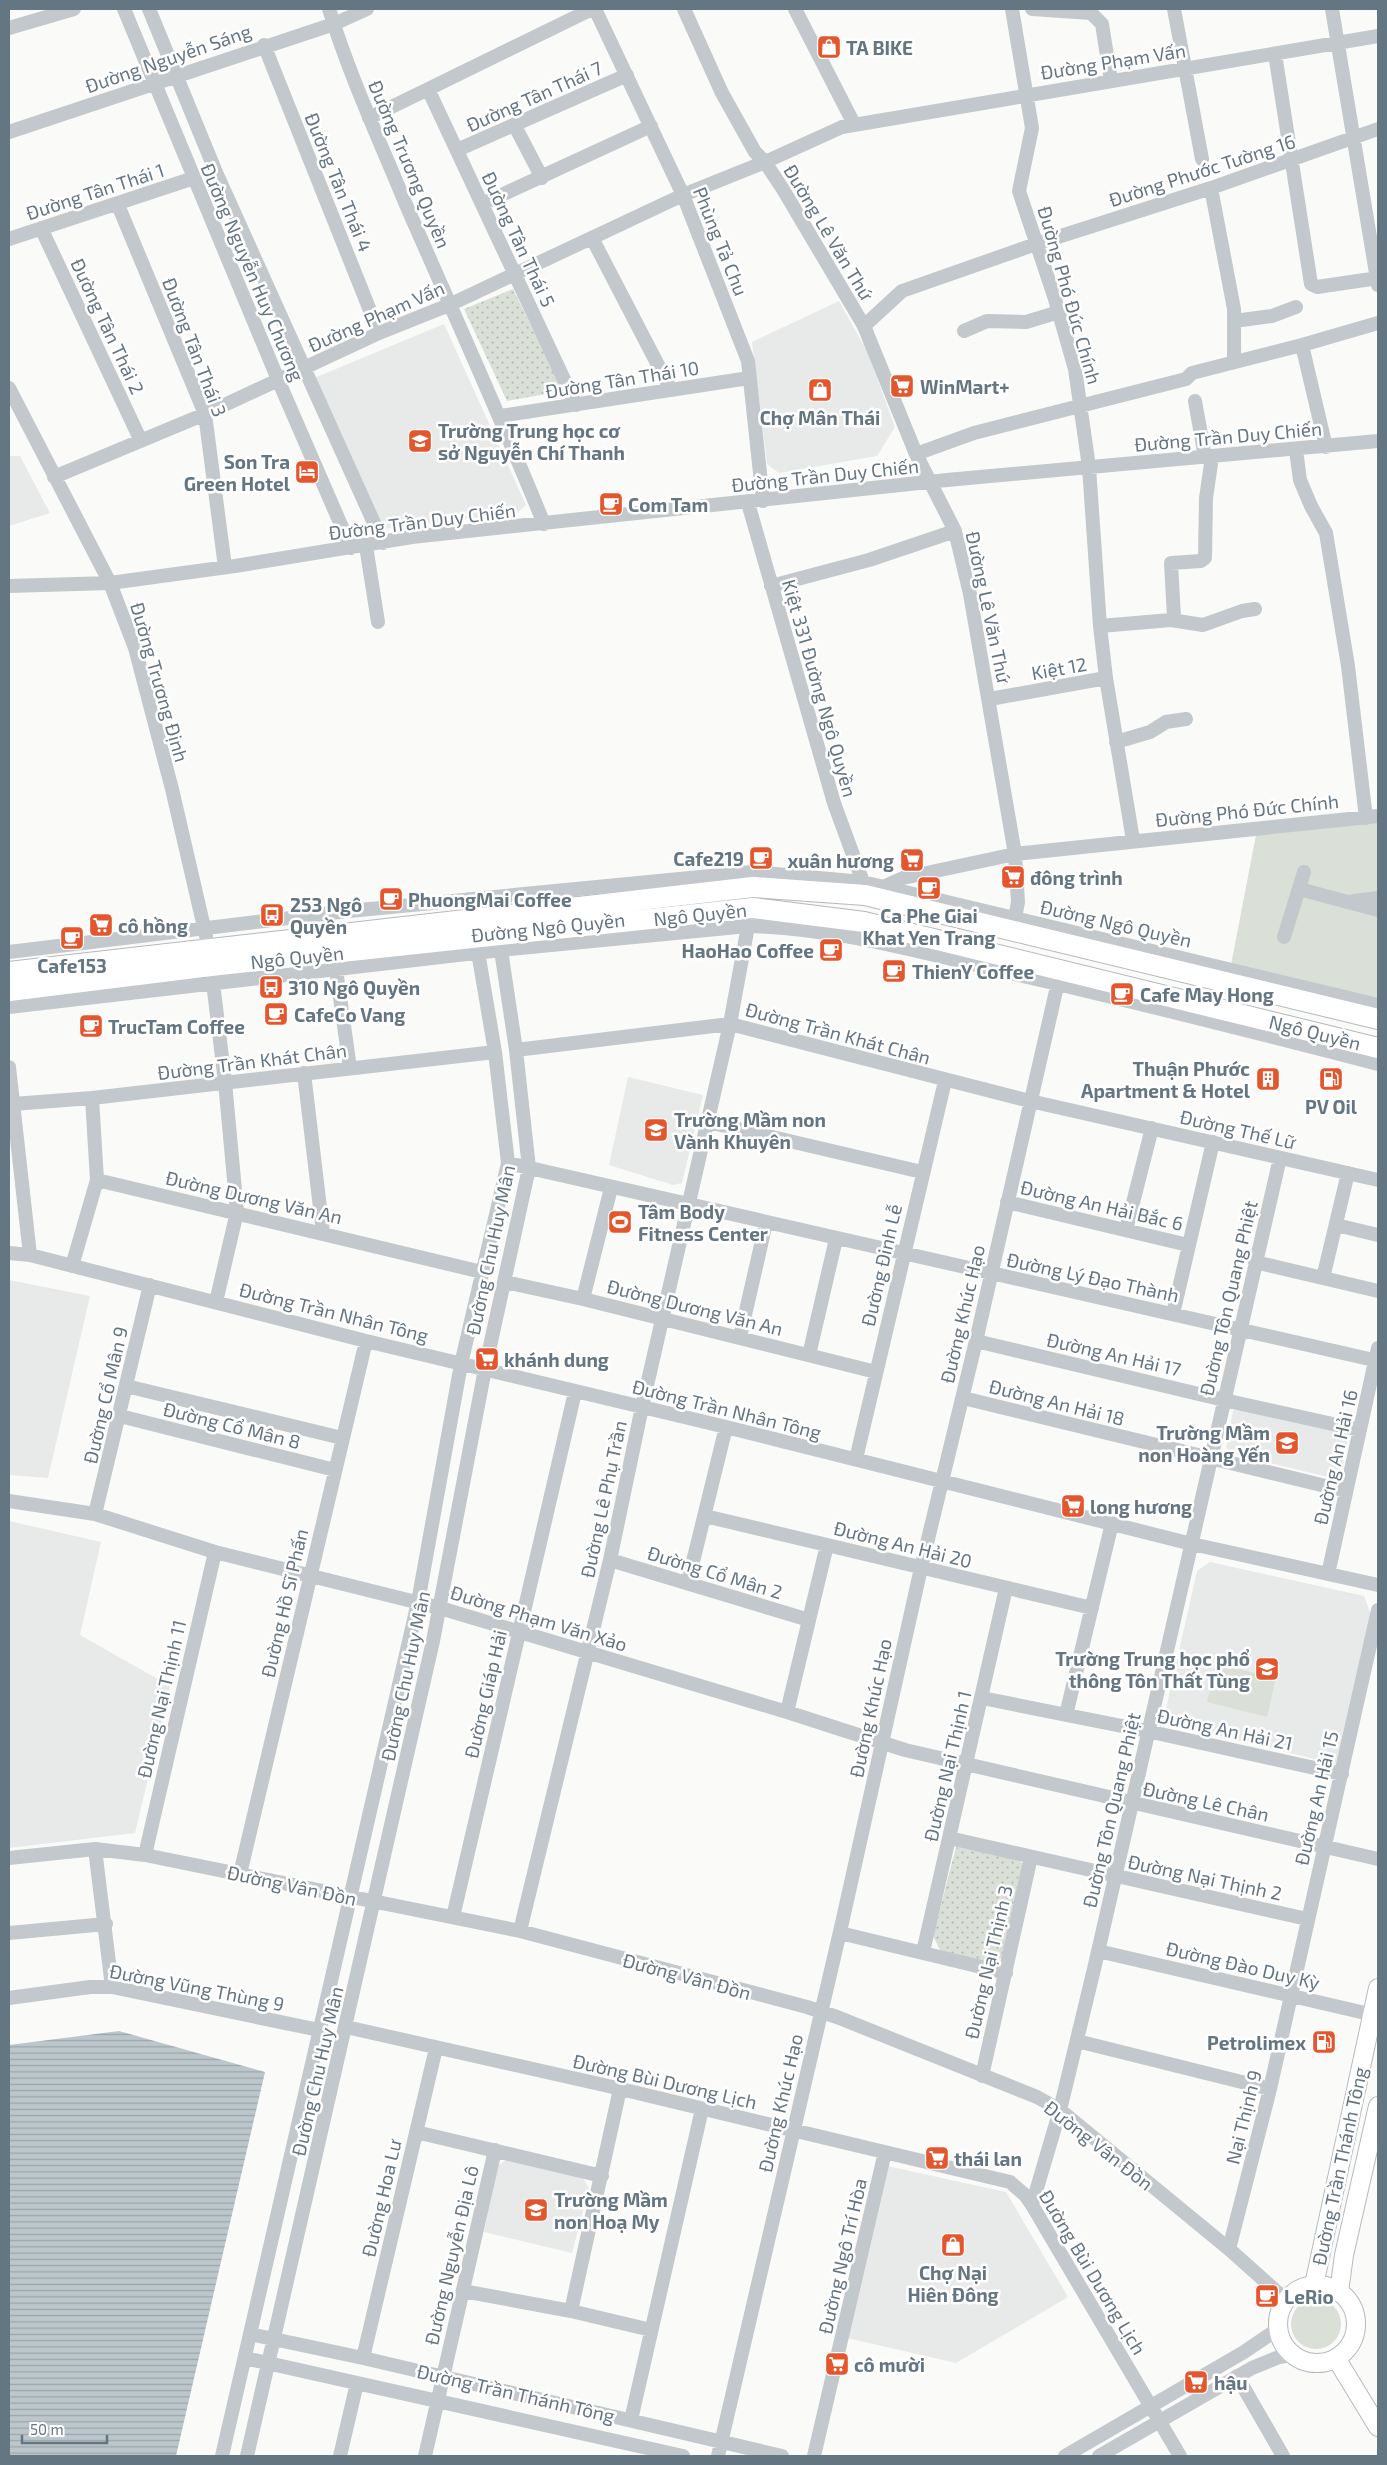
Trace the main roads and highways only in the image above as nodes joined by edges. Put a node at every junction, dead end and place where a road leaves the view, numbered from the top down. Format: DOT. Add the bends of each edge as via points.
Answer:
graph roads {
  1 [pos="211,966"];
  2 [pos="9,972"];
  3 [pos="9,991"];
  4 [pos="1378,1019"];
  5 [pos="1378,1048"];
  6 [pos="1378,1988"];
  7 [pos="1375,2015"];
  8 [pos="1378,2106"];
  9 [pos="1314,2285"];
  10 [pos="1338,2292"];
  11 [pos="1336,2358"];
  12 [pos="1378,2427"];
  1 -- 2 [label="highway, Ngô Quyền"];
  1 -- 3 [label="highway, Ngô Quyền"];
  1 -- 4 [label="highway, Ngô Quyền" via="471,908 753,887 870,888"];
  1 -- 5 [label="highway, Ngô Quyền" via="478,946 753,908 864,922 1059,976"];
  6 -- 7 [label="main road, Đường Trần Thánh Tông"];
  7 -- 9 [label="main road, Đường Trần Thánh Tông"];
  8 -- 10 [label="main road, Đường Trần Thánh Tông"];
  9 -- 10 [label="main road" via="1327,2286"];
  9 -- 11 [label="main road" via="1298,2290 1286,2300 1279,2314 1280,2339 1293,2355 1303,2361 1314,2364"];
  10 -- 11 [label="main road" via="1354,2312 1356,2326 1350,2344"];
  11 -- 12 [label="main road"];
}
